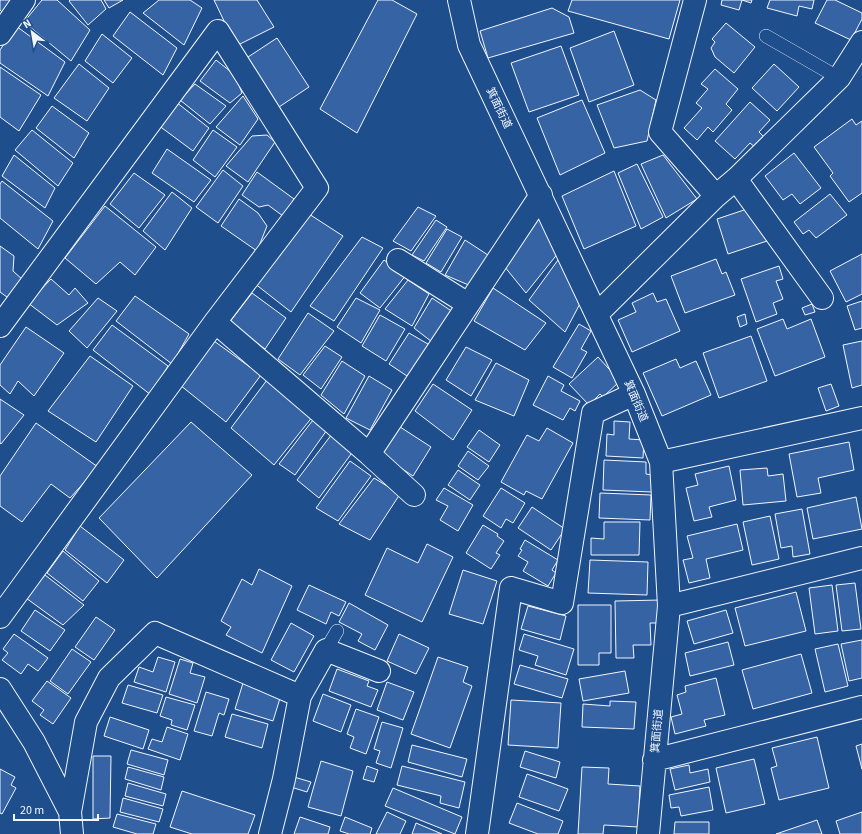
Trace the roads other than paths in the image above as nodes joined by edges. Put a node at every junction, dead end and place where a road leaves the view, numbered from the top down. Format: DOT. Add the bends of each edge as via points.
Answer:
graph roads {
  1 [pos="24,0"];
  2 [pos="460,0"];
  3 [pos="695,0"];
  4 [pos="0,34"];
  5 [pos="766,36"];
  6 [pos="862,42"];
  7 [pos="839,78"];
  8 [pos="736,179"];
  9 [pos="540,195"];
  10 [pos="716,196"];
  11 [pos="398,260"];
  12 [pos="822,298"];
  13 [pos="468,304"];
  14 [pos="597,314"];
  15 [pos="215,322"];
  16 [pos="0,326"];
  17 [pos="634,394"];
  18 [pos="862,418"];
  19 [pos="369,454"];
  20 [pos="661,462"];
  21 [pos="414,495"];
  22 [pos="862,558"];
  23 [pos="669,606"];
  24 [pos="0,617"];
  25 [pos="337,631"];
  26 [pos="326,650"];
  27 [pos="379,671"];
  28 [pos="0,689"];
  29 [pos="300,696"];
  30 [pos="862,707"];
  31 [pos="654,760"];
  32 [pos="70,812"];
  33 [pos="72,834"];
  34 [pos="270,834"];
  35 [pos="476,834"];
  36 [pos="648,834"];
  1 -- 4 [label="street"];
  2 -- 9 [label="street, 箕面街道" via="469,45"];
  3 -- 10 [label="street" via="660,132"];
  5 -- 7 [label="lane"];
  6 -- 7 [label="street"];
  7 -- 8 [label="street"];
  8 -- 10 [label="street"];
  8 -- 12 [label="street"];
  9 -- 13 [label="street"];
  9 -- 14 [label="street, 箕面街道"];
  10 -- 14 [label="street"];
  11 -- 13 [label="street"];
  13 -- 19 [label="street"];
  14 -- 17 [label="street, 箕面街道"];
  15 -- 16 [label="street" via="317,188 218,31"];
  15 -- 19 [label="street"];
  15 -- 24 [label="street"];
  17 -- 20 [label="street, 箕面街道"];
  17 -- 35 [label="street" via="593,412 562,603 511,588"];
  18 -- 20 [label="street"];
  19 -- 21 [label="street"];
  20 -- 23 [label="street, 箕面街道"];
  22 -- 23 [label="street"];
  23 -- 31 [label="street, 箕面街道"];
  25 -- 26 [label="lane"];
  26 -- 27 [label="street"];
  26 -- 29 [label="street"];
  28 -- 32 [label="street" via="34,742"];
  29 -- 32 [label="street" via="155,633 109,678 86,722"];
  29 -- 34 [label="street"];
  30 -- 31 [label="street"];
  31 -- 36 [label="street, 箕面街道"];
  32 -- 33 [label="street"];
}
